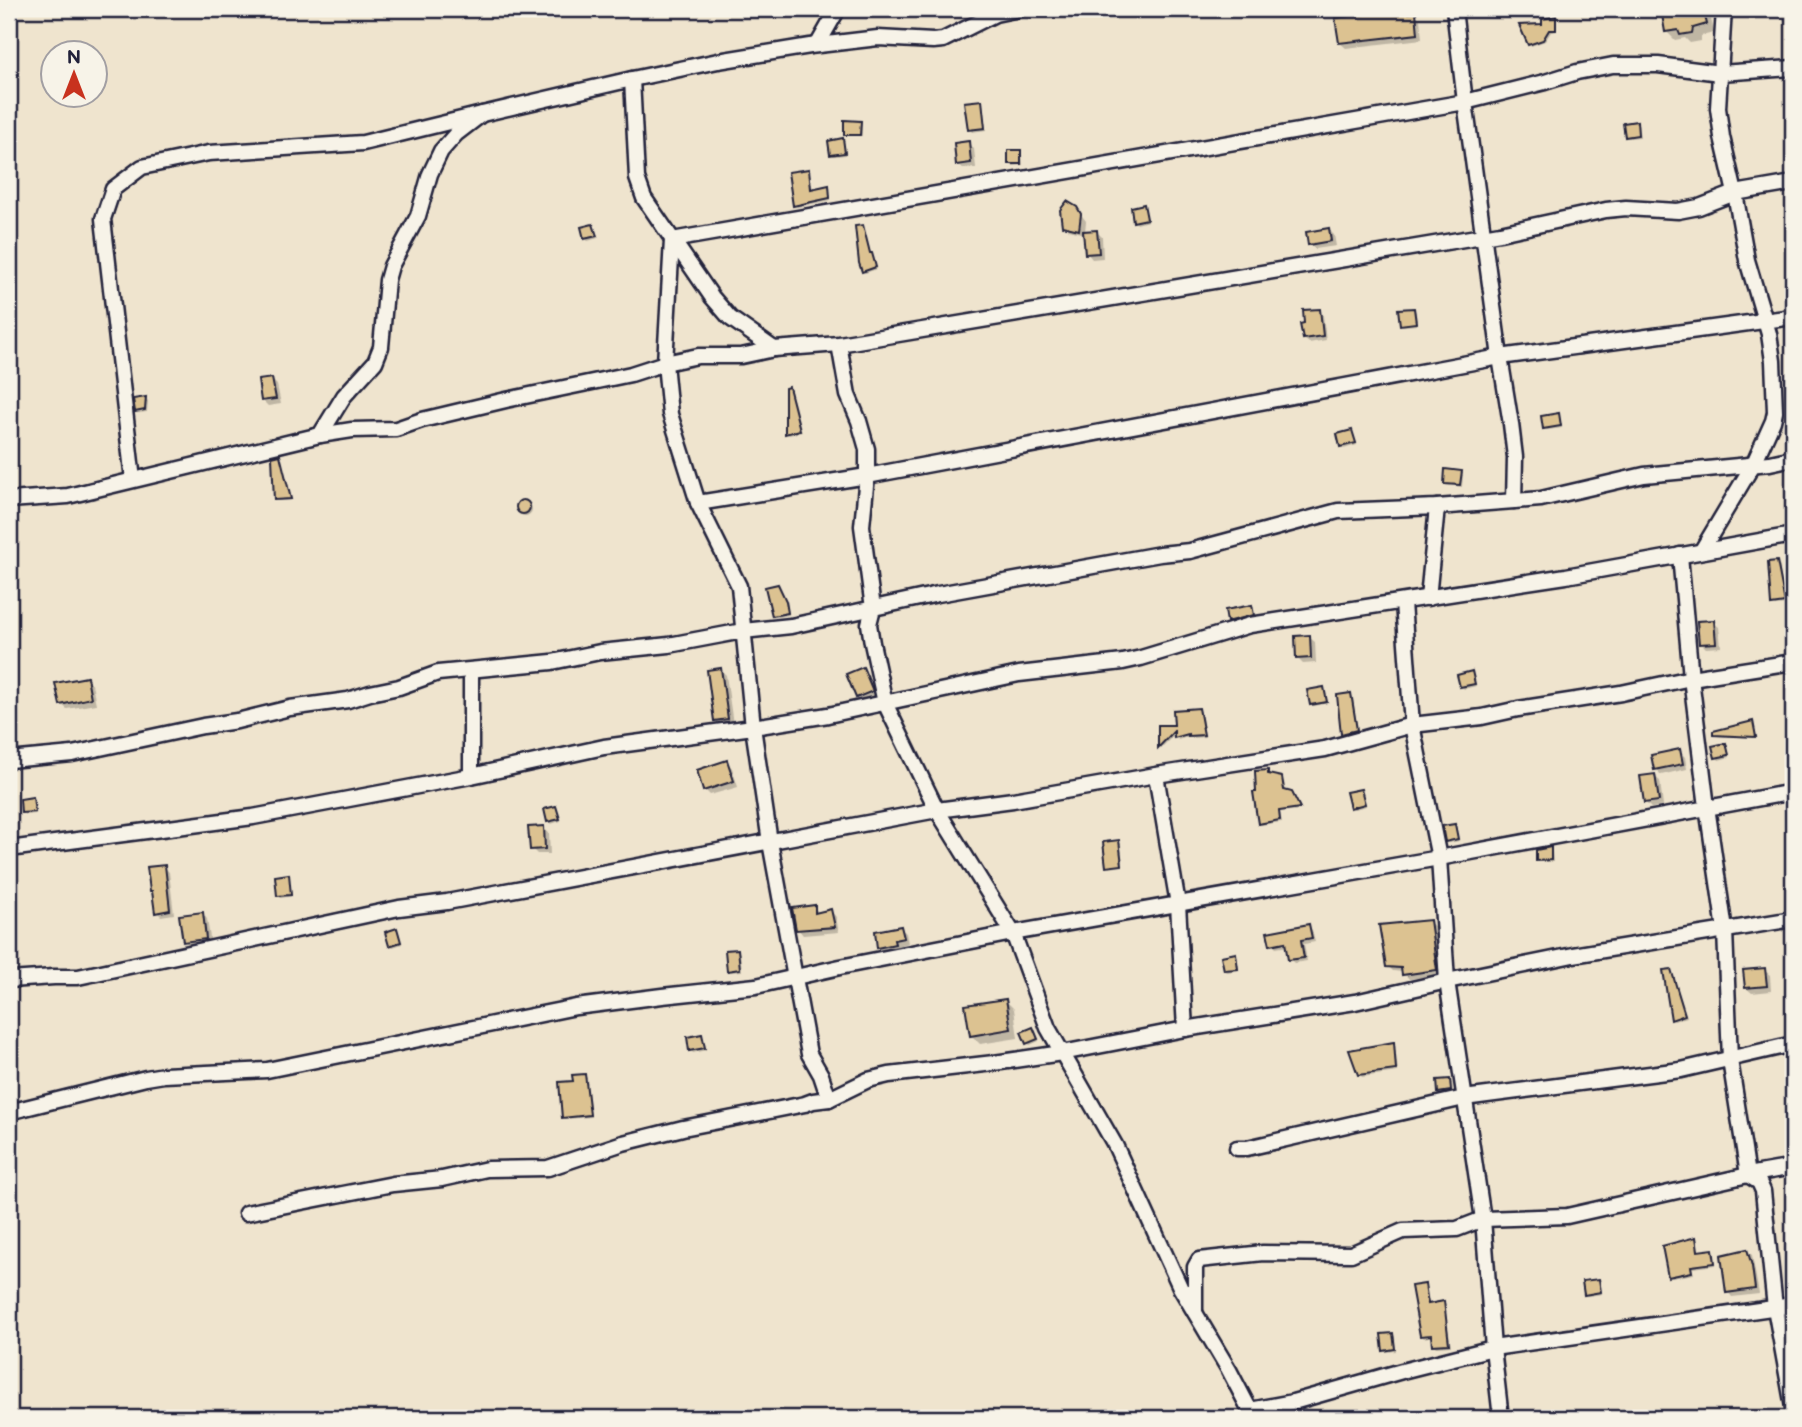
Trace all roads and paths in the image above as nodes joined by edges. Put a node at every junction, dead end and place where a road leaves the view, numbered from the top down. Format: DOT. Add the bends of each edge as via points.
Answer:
graph roads {
  1 [pos="838,9"];
  2 [pos="1019,9"];
  3 [pos="1454,9"];
  4 [pos="1724,9"];
  5 [pos="818,44"];
  6 [pos="1793,68"];
  7 [pos="1720,73"];
  8 [pos="632,79"];
  9 [pos="1465,102"];
  10 [pos="482,114"];
  11 [pos="1793,183"];
  12 [pos="1735,193"];
  13 [pos="1483,235"];
  14 [pos="671,240"];
  15 [pos="1793,317"];
  16 [pos="1765,321"];
  17 [pos="839,344"];
  18 [pos="774,349"];
  19 [pos="1500,357"];
  20 [pos="665,363"];
  21 [pos="320,435"];
  22 [pos="1793,458"];
  23 [pos="1754,463"];
  24 [pos="867,475"];
  25 [pos="134,481"];
  26 [pos="9,500"];
  27 [pos="1514,501"];
  28 [pos="698,503"];
  29 [pos="1437,507"];
  30 [pos="1793,534"];
  31 [pos="1702,551"];
  32 [pos="1680,555"];
  33 [pos="1428,598"];
  34 [pos="1403,603"];
  35 [pos="873,608"];
  36 [pos="743,631"];
  37 [pos="1793,662"];
  38 [pos="471,671"];
  39 [pos="1691,678"];
  40 [pos="885,703"];
  41 [pos="1412,725"];
  42 [pos="753,727"];
  43 [pos="9,760"];
  44 [pos="1156,775"];
  45 [pos="471,776"];
  46 [pos="1793,792"];
  47 [pos="1707,807"];
  48 [pos="937,810"];
  49 [pos="770,842"];
  50 [pos="9,849"];
  51 [pos="1439,858"];
  52 [pos="1178,904"];
  53 [pos="1793,919"];
  54 [pos="1725,930"];
  55 [pos="1013,933"];
  56 [pos="794,977"];
  57 [pos="9,980"];
  58 [pos="1447,981"];
  59 [pos="1185,1029"];
  60 [pos="1793,1044"];
  61 [pos="1062,1053"];
  62 [pos="1730,1059"];
  63 [pos="1464,1098"];
  64 [pos="829,1099"];
  65 [pos="17,1111"];
  66 [pos="1237,1148"];
  67 [pos="1793,1167"];
  68 [pos="1748,1175"];
  69 [pos="246,1213"];
  70 [pos="1483,1219"];
  71 [pos="1793,1305"];
  72 [pos="1774,1308"];
  73 [pos="1195,1314"];
  74 [pos="1493,1348"];
  75 [pos="1793,1406"];
  76 [pos="1252,1414"];
  77 [pos="1501,1418"];
  78 [pos="1783,1418"];
  1 -- 5 [label="street"];
  2 -- 5 [label="street" via="995,15 943,40 878,38"];
  3 -- 9 [label="street"];
  4 -- 7 [label="street"];
  5 -- 8 [label="street"];
  6 -- 7 [label="street"];
  7 -- 9 [label="street" via="1613,65"];
  7 -- 12 [label="street" via="1718,108"];
  8 -- 10 [label="street"];
  8 -- 14 [label="street" via="637,178"];
  9 -- 13 [label="street"];
  9 -- 14 [label="street"];
  10 -- 21 [label="street" via="441,151 418,216 391,266 375,362 344,396"];
  10 -- 25 [label="street" via="363,143 182,157 142,167 113,189 103,219"];
  11 -- 12 [label="street"];
  12 -- 13 [label="street" via="1678,211 1606,210"];
  12 -- 16 [label="street" via="1747,260"];
  13 -- 17 [label="street"];
  13 -- 19 [label="street"];
  14 -- 18 [label="street" via="730,318"];
  14 -- 20 [label="street"];
  15 -- 16 [label="street"];
  16 -- 19 [label="street"];
  16 -- 23 [label="street" via="1773,361 1774,412"];
  17 -- 18 [label="street"];
  17 -- 24 [label="street" via="848,395 867,449"];
  18 -- 20 [label="street"];
  19 -- 24 [label="street"];
  19 -- 27 [label="street" via="1515,457"];
  20 -- 21 [label="street" via="396,429"];
  20 -- 28 [label="street" via="670,414"];
  21 -- 25 [label="street"];
  22 -- 23 [label="street"];
  23 -- 27 [label="street" via="1644,475"];
  23 -- 31 [label="street"];
  24 -- 28 [label="street"];
  24 -- 35 [label="street" via="862,526"];
  25 -- 26 [label="street" via="68,496"];
  27 -- 29 [label="street"];
  28 -- 36 [label="street" via="739,586"];
  29 -- 33 [label="street"];
  29 -- 35 [label="street" via="1338,510 1190,551"];
  30 -- 31 [label="street"];
  31 -- 32 [label="street"];
  32 -- 33 [label="street"];
  32 -- 39 [label="street"];
  33 -- 34 [label="street"];
  34 -- 40 [label="street" via="1250,625 1123,662 1010,675"];
  34 -- 41 [label="street"];
  35 -- 36 [label="street" via="822,621"];
  35 -- 40 [label="street" via="869,624"];
  36 -- 38 [label="street"];
  36 -- 42 [label="street"];
  37 -- 39 [label="street"];
  38 -- 43 [label="street" via="438,673 348,700 72,754"];
  38 -- 45 [label="street"];
  39 -- 41 [label="street" via="1495,715"];
  39 -- 47 [label="street"];
  40 -- 42 [label="street"];
  40 -- 48 [label="street"];
  41 -- 44 [label="street" via="1325,749"];
  41 -- 51 [label="street"];
  42 -- 45 [label="street" via="604,747"];
  42 -- 49 [label="street"];
  44 -- 48 [label="street"];
  44 -- 52 [label="street"];
  45 -- 50 [label="street" via="253,817"];
  46 -- 47 [label="street"];
  47 -- 51 [label="street"];
  47 -- 54 [label="street"];
  48 -- 49 [label="street"];
  48 -- 55 [label="street"];
  49 -- 56 [label="street"];
  49 -- 57 [label="street" via="399,908 78,977"];
  51 -- 52 [label="street"];
  51 -- 58 [label="street"];
  52 -- 55 [label="street"];
  52 -- 59 [label="street"];
  53 -- 54 [label="street"];
  54 -- 58 [label="street"];
  54 -- 62 [label="street"];
  55 -- 56 [label="street"];
  55 -- 61 [label="street" via="1048,1028"];
  56 -- 64 [label="street" via="809,1054"];
  56 -- 65 [label="street" via="756,986 576,1007 267,1070 146,1078"];
  58 -- 59 [label="street" via="1355,1002"];
  58 -- 63 [label="street"];
  59 -- 61 [label="street"];
  60 -- 62 [label="street"];
  61 -- 64 [label="street" via="889,1075"];
  61 -- 73 [label="street" via="1115,1145"];
  62 -- 63 [label="street" via="1649,1075"];
  62 -- 68 [label="street"];
  63 -- 66 [label="street"];
  63 -- 70 [label="street"];
  64 -- 69 [label="street" via="683,1128 548,1168 487,1169"];
  67 -- 68 [label="street"];
  68 -- 70 [label="street" via="1567,1216"];
  68 -- 72 [label="street" via="1763,1191"];
  70 -- 73 [label="street" via="1457,1229 1403,1231 1351,1254 1263,1253 1199,1260"];
  70 -- 74 [label="street"];
  71 -- 72 [label="street"];
  72 -- 74 [label="street"];
  72 -- 75 [label="street"];
  73 -- 76 [label="street"];
  74 -- 76 [label="street"];
  74 -- 77 [label="street"];
  75 -- 78 [label="street"];
}
